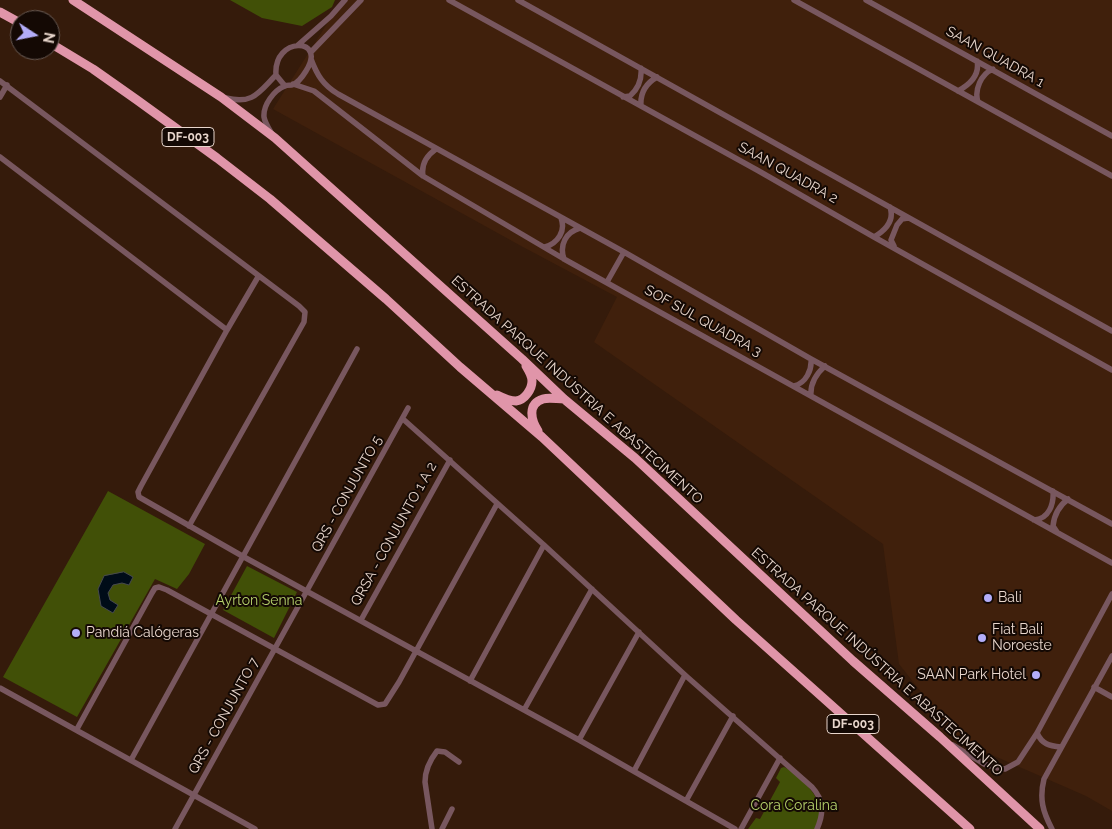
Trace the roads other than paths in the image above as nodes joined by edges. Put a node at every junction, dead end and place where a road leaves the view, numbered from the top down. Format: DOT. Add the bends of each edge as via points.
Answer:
graph roads {
  1 [pos="73,0"];
  2 [pos="345,0"];
  3 [pos="362,0"];
  4 [pos="450,0"];
  5 [pos="518,0"];
  6 [pos="794,0"];
  7 [pos="866,0"];
  8 [pos="298,45"];
  9 [pos="60,49"];
  10 [pos="311,56"];
  11 [pos="977,61"];
  12 [pos="641,68"];
  13 [pos="993,70"];
  14 [pos="276,75"];
  15 [pos="657,77"];
  16 [pos="0,81"];
  17 [pos="293,84"];
  18 [pos="7,85"];
  19 [pos="285,86"];
  20 [pos="958,91"];
  21 [pos="221,96"];
  22 [pos="0,97"];
  23 [pos="623,97"];
  24 [pos="978,102"];
  25 [pos="641,106"];
  26 [pos="1112,136"];
  27 [pos="275,138"];
  28 [pos="436,149"];
  29 [pos="0,157"];
  30 [pos="423,176"];
  31 [pos="1112,176"];
  32 [pos="890,207"];
  33 [pos="561,218"];
  34 [pos="908,218"];
  35 [pos="580,228"];
  36 [pos="874,237"];
  37 [pos="545,247"];
  38 [pos="895,248"];
  39 [pos="624,252"];
  40 [pos="564,259"];
  41 [pos="258,277"];
  42 [pos="607,282"];
  43 [pos="227,330"];
  44 [pos="1112,331"];
  45 [pos="357,349"];
  46 [pos="522,359"];
  47 [pos="811,359"];
  48 [pos="825,366"];
  49 [pos="1112,370"];
  50 [pos="794,386"];
  51 [pos="492,393"];
  52 [pos="812,396"];
  53 [pos="564,400"];
  54 [pos="408,408"];
  55 [pos="403,418"];
  56 [pos="542,437"];
  57 [pos="450,460"];
  58 [pos="1053,491"];
  59 [pos="1068,498"];
  60 [pos="497,504"];
  61 [pos="1034,520"];
  62 [pos="1112,524"];
  63 [pos="189,526"];
  64 [pos="1058,533"];
  65 [pos="544,545"];
  66 [pos="244,557"];
  67 [pos="1112,563"];
  68 [pos="592,589"];
  69 [pos="306,591"];
  70 [pos="1112,594"];
  71 [pos="212,614"];
  72 [pos="361,620"];
  73 [pos="639,632"];
  74 [pos="275,649"];
  75 [pos="416,651"];
  76 [pos="1112,656"];
  77 [pos="1110,664"];
  78 [pos="685,674"];
  79 [pos="470,680"];
  80 [pos="1094,687"];
  81 [pos="0,688"];
  82 [pos="1112,697"];
  83 [pos="524,710"];
  84 [pos="733,716"];
  85 [pos="77,730"];
  86 [pos="1037,733"];
  87 [pos="940,737"];
  88 [pos="579,740"];
  89 [pos="1061,747"];
  90 [pos="780,758"];
  91 [pos="131,760"];
  92 [pos="459,762"];
  93 [pos="634,771"];
  94 [pos="194,795"];
  95 [pos="686,801"];
  96 [pos="452,809"];
  97 [pos="175,829"];
  98 [pos="256,829"];
  99 [pos="432,829"];
  100 [pos="442,829"];
  101 [pos="735,829"];
  102 [pos="741,829"];
  103 [pos="817,829"];
  104 [pos="970,829"];
  105 [pos="1040,829"];
  106 [pos="1052,829"];
  1 -- 21 [label="highway, ESTRADA PARQUE INDÚSTRIA E ABASTECIMENTO"];
  2 -- 8 [label="street"];
  3 -- 10 [label="street"];
  4 -- 23 [label="street, SAAN QUADRA 2"];
  5 -- 12 [label="street"];
  6 -- 20 [label="street"];
  7 -- 11 [label="street, SAAN QUADRA 1"];
  8 -- 10 [label="street" via="307,48"];
  8 -- 14 [label="street" via="293,45 280,57"];
  9 -- 51 [label="highway, DF-003" via="130,95 270,199"];
  10 -- 17 [label="street" via="305,74"];
  10 -- 28 [label="street" via="318,77 329,89"];
  11 -- 13 [label="street, SAAN QUADRA 1"];
  11 -- 20 [label="street" via="978,67 971,82"];
  12 -- 15 [label="street"];
  12 -- 23 [label="street" via="639,85 630,96"];
  13 -- 24 [label="street" via="979,84"];
  13 -- 26 [label="street, SAAN QUADRA 1"];
  14 -- 19 [label="street"];
  14 -- 21 [label="street" via="252,98 240,101"];
  15 -- 25 [label="street" via="644,90"];
  15 -- 32 [label="street"];
  16 -- 18 [label="street"];
  17 -- 19 [label="street"];
  17 -- 30 [label="street, SOF SUL QUADRA 3" via="314,90"];
  18 -- 22 [label="street"];
  18 -- 41 [label="street"];
  19 -- 27 [label="street" via="270,99 265,113 266,124"];
  20 -- 24 [label="street"];
  21 -- 27 [label="highway, ESTRADA PARQUE INDÚSTRIA E ABASTECIMENTO"];
  23 -- 25 [label="street, SAAN QUADRA 2"];
  24 -- 31 [label="street"];
  25 -- 36 [label="street, SAAN QUADRA 2"];
  27 -- 46 [label="highway, ESTRADA PARQUE INDÚSTRIA E ABASTECIMENTO"];
  28 -- 30 [label="street" via="424,162"];
  28 -- 33 [label="street"];
  29 -- 43 [label="street"];
  30 -- 37 [label="street, SOF SUL QUADRA 3"];
  32 -- 34 [label="street"];
  32 -- 36 [label="street" via="892,212 888,225"];
  33 -- 35 [label="street"];
  33 -- 37 [label="street" via="563,224 556,242"];
  34 -- 38 [label="street" via="902,219 892,236"];
  34 -- 44 [label="street"];
  35 -- 39 [label="street"];
  35 -- 40 [label="street" via="572,231 563,243"];
  36 -- 38 [label="street, SAAN QUADRA 2"];
  37 -- 40 [label="street, SOF SUL QUADRA 3"];
  38 -- 49 [label="street, SAAN QUADRA 2"];
  39 -- 42 [label="street"];
  39 -- 47 [label="street"];
  40 -- 42 [label="street, SOF SUL QUADRA 3"];
  41 -- 43 [label="street"];
  41 -- 63 [label="street" via="303,310 304,322"];
  42 -- 50 [label="street, SOF SUL QUADRA 3"];
  43 -- 63 [label="street" via="138,492 142,499"];
  45 -- 66 [label="street"];
  46 -- 51 [label="highway" via="532,380 526,396 514,401"];
  46 -- 53 [label="highway, ESTRADA PARQUE INDÚSTRIA E ABASTECIMENTO"];
  47 -- 48 [label="street"];
  47 -- 50 [label="street" via="812,365 803,383"];
  48 -- 52 [label="street" via="812,384"];
  48 -- 58 [label="street"];
  50 -- 52 [label="street, SOF SUL QUADRA 3"];
  51 -- 56 [label="highway, DF-003"];
  52 -- 61 [label="street, SOF SUL QUADRA 3"];
  53 -- 56 [label="highway" via="544,399 534,407 532,421"];
  53 -- 87 [label="highway, ESTRADA PARQUE INDÚSTRIA E ABASTECIMENTO" via="635,458 853,661"];
  54 -- 55 [label="street, QRS - CONJUNTO 5"];
  55 -- 57 [label="street"];
  55 -- 69 [label="street, QRS - CONJUNTO 5"];
  56 -- 104 [label="highway, DF-003" via="736,620"];
  57 -- 60 [label="street"];
  57 -- 72 [label="street, QRSA - CONJUNTO 1 A 2"];
  58 -- 59 [label="street"];
  58 -- 61 [label="street" via="1054,498 1045,517"];
  59 -- 62 [label="street"];
  59 -- 64 [label="street" via="1055,515 1053,526"];
  60 -- 65 [label="street"];
  60 -- 75 [label="street"];
  61 -- 64 [label="street, SOF SUL QUADRA 3"];
  63 -- 66 [label="street"];
  64 -- 67 [label="street, SOF SUL QUADRA 3"];
  65 -- 68 [label="street"];
  65 -- 79 [label="street"];
  66 -- 69 [label="street"];
  66 -- 71 [label="street"];
  68 -- 73 [label="street"];
  68 -- 83 [label="street"];
  69 -- 72 [label="street"];
  69 -- 74 [label="street, QRS - CONJUNTO 5"];
  70 -- 86 [label="street" via="1106,612"];
  71 -- 74 [label="street"];
  71 -- 85 [label="street" via="166,590 155,588"];
  71 -- 91 [label="street"];
  72 -- 75 [label="street"];
  73 -- 78 [label="street"];
  73 -- 88 [label="street"];
  74 -- 75 [label="street" via="382,706"];
  74 -- 94 [label="street, QRS - CONJUNTO 7"];
  75 -- 79 [label="street"];
  76 -- 77 [label="street"];
  77 -- 80 [label="street"];
  78 -- 84 [label="street"];
  78 -- 93 [label="street"];
  79 -- 83 [label="street"];
  80 -- 82 [label="street"];
  80 -- 89 [label="street"];
  81 -- 85 [label="street"];
  83 -- 88 [label="street"];
  84 -- 90 [label="street"];
  84 -- 95 [label="street"];
  85 -- 91 [label="street"];
  86 -- 87 [label="street" via="1018,762 1006,769 984,764"];
  86 -- 89 [label="street" via="1043,742"];
  87 -- 105 [label="highway, ESTRADA PARQUE INDÚSTRIA E ABASTECIMENTO"];
  88 -- 93 [label="street"];
  89 -- 106 [label="street" via="1044,779 1041,796 1043,812"];
  90 -- 102 [label="street"];
  90 -- 103 [label="street" via="820,797 823,808"];
  91 -- 94 [label="street"];
  92 -- 99 [label="street" via="437,751 429,762 425,782"];
  93 -- 95 [label="street"];
  94 -- 97 [label="street, QRS - CONJUNTO 7"];
  94 -- 98 [label="street"];
  95 -- 101 [label="street"];
  96 -- 100 [label="street"];
}
